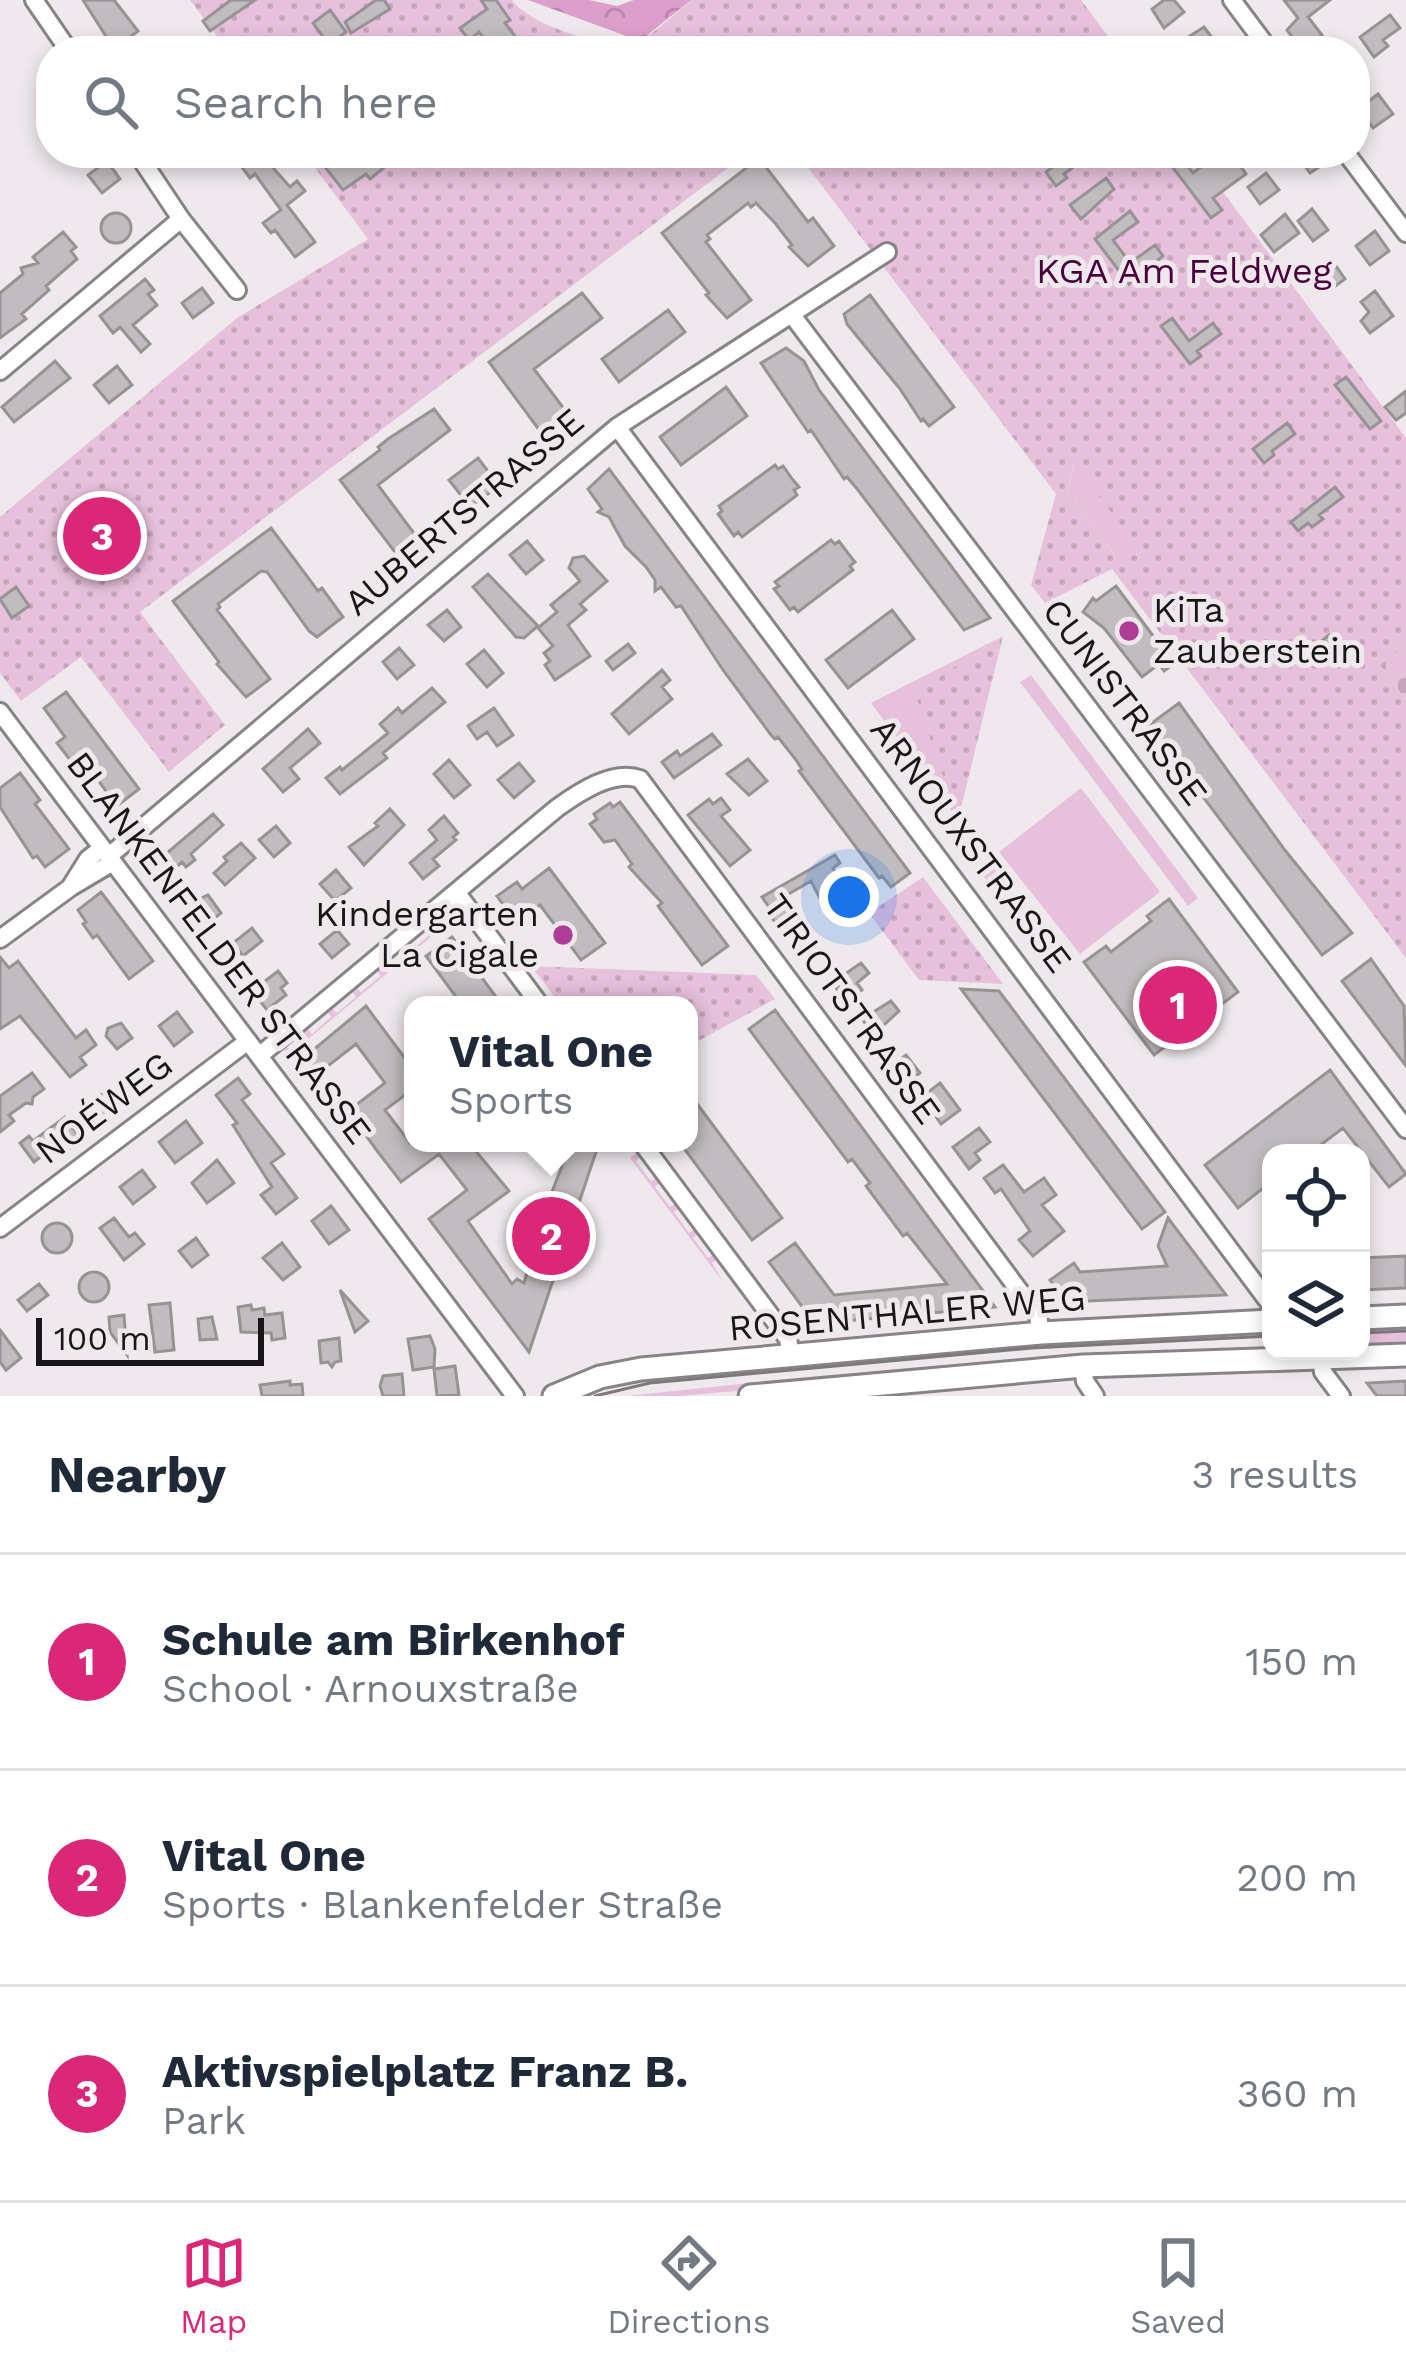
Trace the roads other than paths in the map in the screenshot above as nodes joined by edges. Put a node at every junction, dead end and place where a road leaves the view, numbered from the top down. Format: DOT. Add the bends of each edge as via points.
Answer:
graph roads {
  1 [pos="34,0"];
  2 [pos="1232,0"];
  3 [pos="59,36"];
  4 [pos="1259,36"];
  5 [pos="147,168"];
  6 [pos="1357,168"];
  7 [pos="181,219"];
  8 [pos="1406,233"];
  9 [pos="887,252"];
  10 [pos="236,290"];
  11 [pos="792,315"];
  12 [pos="0,371"];
  13 [pos="617,427"];
  14 [pos="0,712"];
  15 [pos="579,792"];
  16 [pos="108,855"];
  17 [pos="457,892"];
  18 [pos="0,939"];
  19 [pos="533,996"];
  20 [pos="254,1048"];
  21 [pos="1406,1129"];
  22 [pos="649,1152"];
  23 [pos="0,1228"];
  24 [pos="1262,1292"];
  25 [pos="1406,1316"];
  26 [pos="1370,1318"];
  27 [pos="1262,1321"];
  28 [pos="1040,1333"];
  29 [pos="1370,1355"];
  30 [pos="1406,1355"];
  31 [pos="791,1356"];
  32 [pos="1262,1358"];
  33 [pos="1322,1360"];
  34 [pos="1083,1366"];
  35 [pos="828,1392"];
  36 [pos="515,1396"];
  37 [pos="554,1396"];
  38 [pos="750,1396"];
  39 [pos="1095,1396"];
  40 [pos="1341,1396"];
  1 -- 3 [label="street"];
  2 -- 4 [label="street"];
  5 -- 7 [label="street"];
  6 -- 8 [label="street"];
  7 -- 10 [label="street"];
  7 -- 12 [label="street"];
  9 -- 11 [label="street, AUBERTSTRASSE"];
  11 -- 13 [label="street, AUBERTSTRASSE"];
  11 -- 21 [label="street, CUNISTRASSE"];
  13 -- 16 [label="street, AUBERTSTRASSE"];
  13 -- 24 [label="street, ARNOUXSTRASSE"];
  14 -- 16 [label="street, BLANKENFELDER STRASSE"];
  15 -- 17 [label="street, NOÉWEG"];
  15 -- 28 [label="street, TIRIOTSTRASSE" via="640,778 1039,1316"];
  16 -- 18 [label="street, AUBERTSTRASSE"];
  16 -- 20 [label="street, BLANKENFELDER STRASSE"];
  17 -- 19 [label="street"];
  17 -- 20 [label="street, NOÉWEG"];
  20 -- 23 [label="street, NOÉWEG"];
  20 -- 36 [label="street, BLANKENFELDER STRASSE"];
  22 -- 31 [label="street" via="788,1339"];
  25 -- 26 [label="main road"];
  27 -- 28 [label="main road, ROSENTHALER WEG"];
  28 -- 31 [label="main road, ROSENTHALER WEG"];
  29 -- 30 [label="main road, ROSENTHALER WEG"];
  31 -- 37 [label="main road, ROSENTHALER WEG" via="641,1369"];
  32 -- 34 [label="main road, ROSENTHALER WEG"];
  33 -- 40 [label="street"];
  34 -- 35 [label="main road, ROSENTHALER WEG"];
  34 -- 39 [label="street"];
  35 -- 38 [label="main road, ROSENTHALER WEG"];
}
